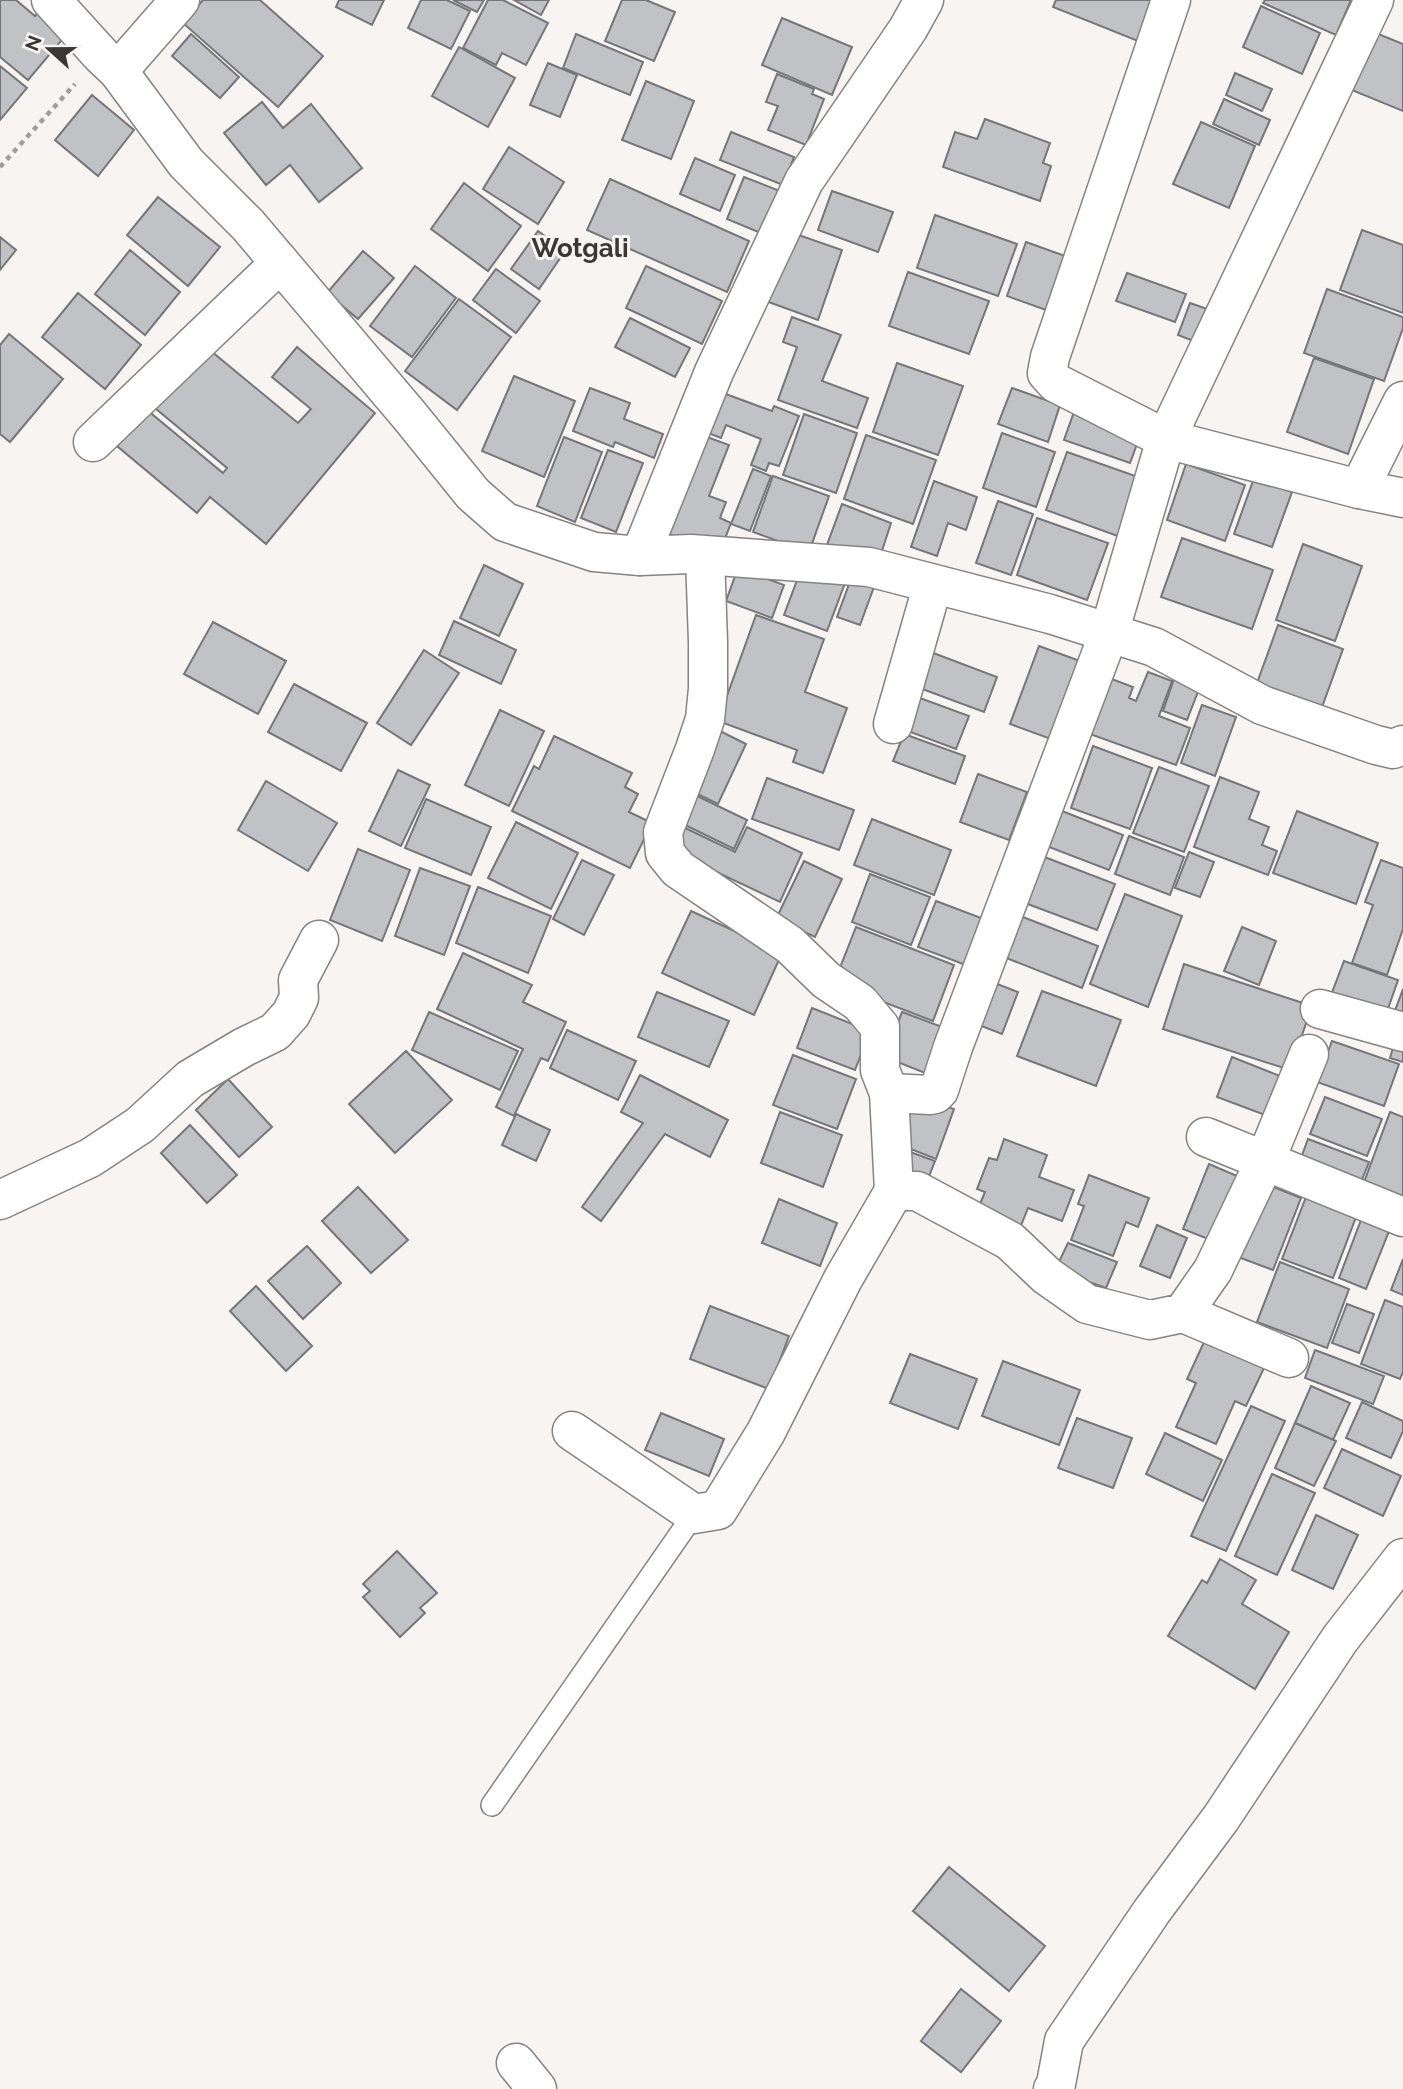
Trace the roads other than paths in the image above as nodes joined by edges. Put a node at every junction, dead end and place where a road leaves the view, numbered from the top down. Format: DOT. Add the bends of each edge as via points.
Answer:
graph roads {
  1 [pos="51,0"];
  2 [pos="180,0"];
  3 [pos="924,0"];
  4 [pos="1171,0"];
  5 [pos="1374,0"];
  6 [pos="109,63"];
  7 [pos="280,263"];
  8 [pos="1403,401"];
  9 [pos="1166,439"];
  10 [pos="93,442"];
  11 [pos="1359,489"];
  12 [pos="1403,498"];
  13 [pos="640,556"];
  14 [pos="705,556"];
  15 [pos="933,584"];
  16 [pos="1109,633"];
  17 [pos="893,724"];
  18 [pos="1403,745"];
  19 [pos="319,940"];
  20 [pos="1320,1009"];
  21 [pos="1403,1032"];
  22 [pos="1308,1054"];
  23 [pos="889,1093"];
  24 [pos="1206,1137"];
  25 [pos="1265,1161"];
  26 [pos="894,1191"];
  27 [pos="0,1200"];
  28 [pos="1403,1217"];
  29 [pos="1183,1313"];
  30 [pos="1289,1358"];
  31 [pos="572,1431"];
  32 [pos="694,1514"];
  33 [pos="1403,1558"];
  34 [pos="492,1805"];
  35 [pos="1053,2089"];
  1 -- 6 [label="street"];
  2 -- 6 [label="street"];
  3 -- 13 [label="street" via="804,181 714,372"];
  4 -- 9 [label="street" via="1047,373 1056,383"];
  5 -- 9 [label="street"];
  6 -- 7 [label="street" via="186,163"];
  7 -- 10 [label="street"];
  7 -- 13 [label="street" via="473,494 505,522 594,552"];
  8 -- 11 [label="street"];
  9 -- 11 [label="street"];
  9 -- 16 [label="street"];
  11 -- 12 [label="street"];
  13 -- 14 [label="street"];
  14 -- 15 [label="street" via="869,567"];
  14 -- 23 [label="street" via="705,719 663,832 665,853 678,869 790,945 826,980 860,1003 880,1027 880,1070"];
  15 -- 16 [label="street"];
  15 -- 17 [label="street"];
  16 -- 18 [label="street" via="1154,647 1262,705 1376,745 1393,749"];
  16 -- 23 [label="street" via="939,1090 934,1094"];
  19 -- 27 [label="street" via="298,980 299,998 275,1032 190,1079 140,1125 90,1158"];
  20 -- 21 [label="street"];
  22 -- 25 [label="street"];
  23 -- 26 [label="street"];
  24 -- 25 [label="street"];
  25 -- 28 [label="street"];
  25 -- 29 [label="street" via="1213,1270"];
  26 -- 29 [label="street" via="917,1191 1010,1241 1047,1276 1087,1304 1150,1320"];
  26 -- 32 [label="street" via="843,1279 766,1432 718,1510"];
  29 -- 30 [label="street"];
  31 -- 32 [label="street"];
  32 -- 34 [label="lane"];
  33 -- 35 [label="street" via="1340,1639 1064,2041"];
}
